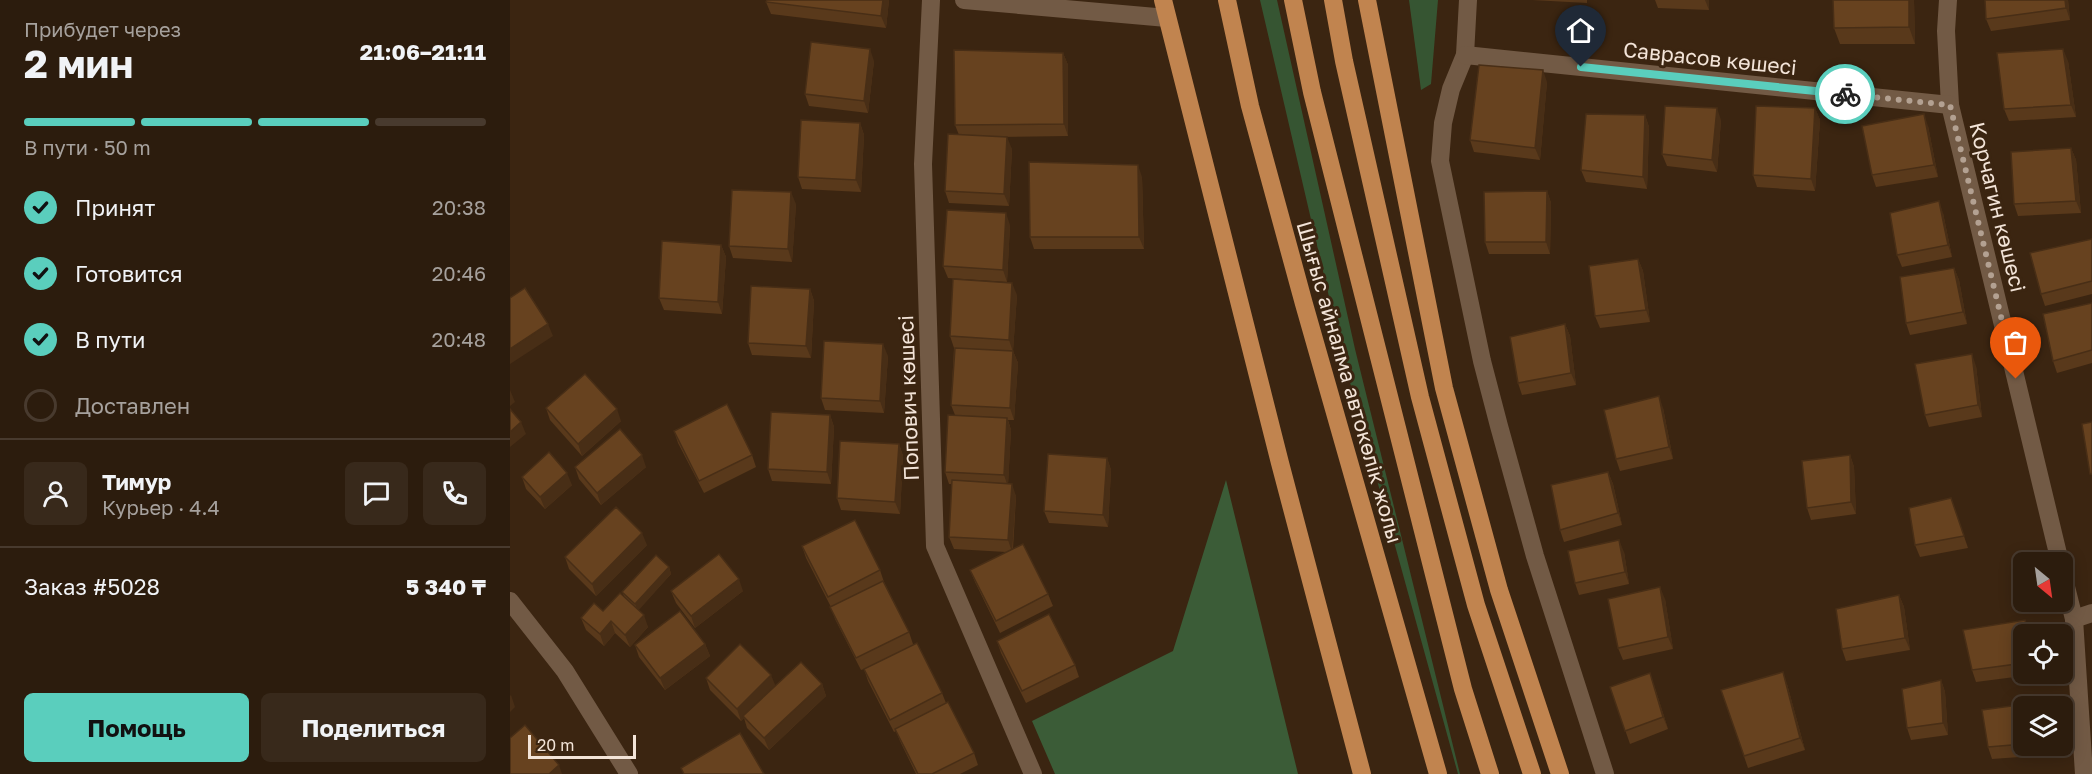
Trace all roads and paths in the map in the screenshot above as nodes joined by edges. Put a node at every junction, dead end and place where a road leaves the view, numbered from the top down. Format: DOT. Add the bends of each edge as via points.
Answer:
graph roads {
  1 [pos="931,0"];
  2 [pos="964,0"];
  3 [pos="1163,0"];
  4 [pos="1227,0"];
  5 [pos="1293,0"];
  6 [pos="1333,0"];
  7 [pos="1367,0"];
  8 [pos="1468,0"];
  9 [pos="1948,0"];
  10 [pos="1167,18"];
  11 [pos="1465,55"];
  12 [pos="1950,105"];
  13 [pos="2058,552"];
  14 [pos="510,601"];
  15 [pos="2072,612"];
  16 [pos="2092,613"];
  17 [pos="2074,619"];
  18 [pos="629,774"];
  19 [pos="1033,774"];
  20 [pos="1362,774"];
  21 [pos="1438,774"];
  22 [pos="1490,774"];
  23 [pos="1532,774"];
  24 [pos="1560,774"];
  25 [pos="1605,774"];
  26 [pos="2084,774"];
  1 -- 19 [label="street, Попович көшесі" via="923,164 935,546"];
  2 -- 10 [label="street"];
  3 -- 10 [label="main road"];
  4 -- 21 [label="main road, Шығыс айналма автокөлік жолы" via="1250,106"];
  5 -- 22 [label="main road" via="1312,92 1463,689"];
  6 -- 23 [label="main road" via="1420,397 1476,605"];
  7 -- 24 [label="main road" via="1444,388 1499,590"];
  8 -- 11 [label="street"];
  9 -- 12 [label="street, Корчагин көшесі"];
  10 -- 20 [label="main road"];
  11 -- 12 [label="street, Саврасов көшесі"];
  11 -- 25 [label="street" via="1451,89 1440,161 1496,416 1535,556"];
  12 -- 13 [label="street, Корчагин көшесі"];
  14 -- 18 [label="street" via="565,671"];
  15 -- 17 [label="street"];
  16 -- 17 [label="street"];
  17 -- 26 [label="street"];
}
